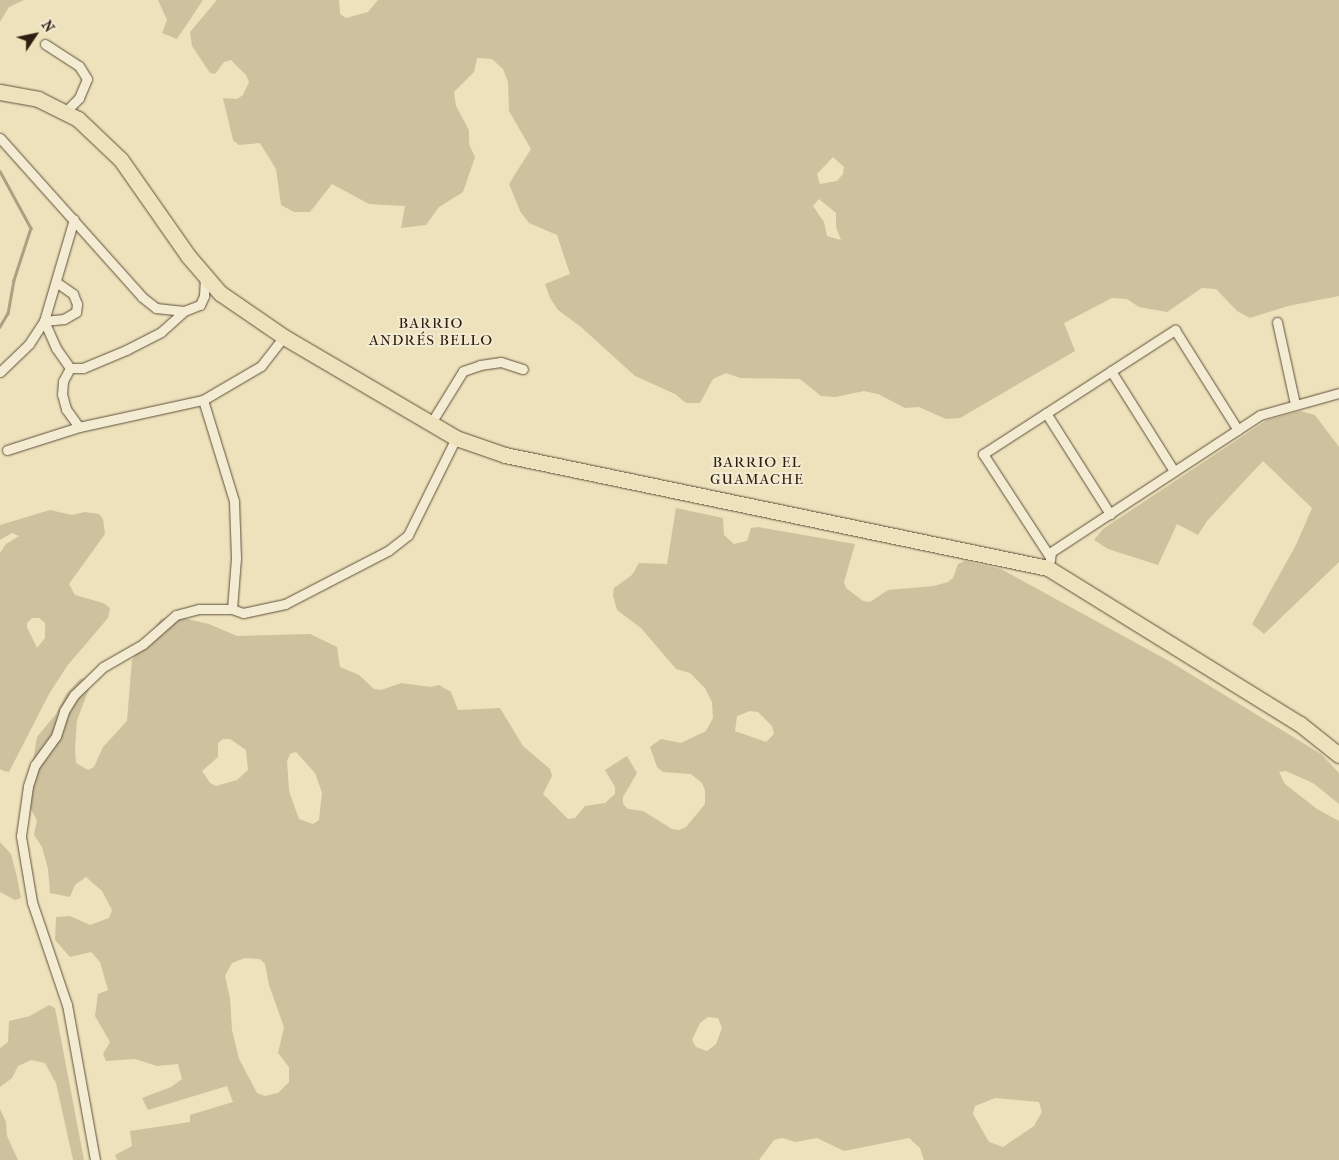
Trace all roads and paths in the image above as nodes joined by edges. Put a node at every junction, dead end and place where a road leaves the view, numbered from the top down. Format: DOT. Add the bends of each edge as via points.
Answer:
graph roads {
  1 [pos="45,44"];
  2 [pos="0,92"];
  3 [pos="65,112"];
  4 [pos="0,138"];
  5 [pos="74,218"];
  6 [pos="205,276"];
  7 [pos="56,282"];
  8 [pos="184,311"];
  9 [pos="44,321"];
  10 [pos="1277,322"];
  11 [pos="284,337"];
  12 [pos="70,368"];
  13 [pos="523,370"];
  14 [pos="0,372"];
  15 [pos="1110,372"];
  16 [pos="1339,393"];
  17 [pos="203,400"];
  18 [pos="1295,404"];
  19 [pos="1046,413"];
  20 [pos="431,423"];
  21 [pos="79,427"];
  22 [pos="1238,430"];
  23 [pos="456,438"];
  24 [pos="8,450"];
  25 [pos="1174,471"];
  26 [pos="1110,514"];
  27 [pos="1049,562"];
  28 [pos="232,609"];
  29 [pos="1339,755"];
  30 [pos="95,1160"];
  1 -- 3 [label="street" via="78,66 87,79 80,98"];
  2 -- 3 [label="highway" via="38,99"];
  3 -- 6 [label="highway" via="78,119 121,160"];
  4 -- 5 [label="street"];
  5 -- 7 [label="street"];
  5 -- 8 [label="street" via="142,297 156,308"];
  6 -- 8 [label="street" via="200,305"];
  6 -- 11 [label="highway" via="220,292"];
  7 -- 9 [label="street"];
  7 -- 9 [label="street" via="73,294 76,312 64,318"];
  8 -- 12 [label="street" via="161,332 126,350 83,368"];
  9 -- 12 [label="street" via="56,348"];
  9 -- 14 [label="street" via="30,344"];
  10 -- 18 [label="street"];
  11 -- 17 [label="street" via="261,366"];
  11 -- 20 [label="highway"];
  12 -- 21 [label="street" via="63,381 62,394 66,408"];
  13 -- 20 [label="street" via="502,362 480,364 463,371"];
  15 -- 19 [label="street"];
  15 -- 22 [label="street" via="1175,330"];
  15 -- 25 [label="street"];
  16 -- 18 [label="street"];
  17 -- 21 [label="street"];
  17 -- 28 [label="street" via="234,501 236,558"];
  18 -- 22 [label="street" via="1260,415"];
  19 -- 26 [label="street"];
  19 -- 27 [label="street" via="983,454"];
  20 -- 23 [label="highway"];
  21 -- 24 [label="street"];
  22 -- 25 [label="street"];
  23 -- 27 [label="highway" via="505,455"];
  23 -- 28 [label="street" via="408,535 389,550 285,604 243,613"];
  25 -- 26 [label="street"];
  26 -- 27 [label="street" via="1051,552"];
  27 -- 29 [label="highway" via="1300,724"];
  28 -- 30 [label="street" via="199,609 176,615 143,644 103,667 74,695 64,711 56,736 35,765 28,786 21,836 32,902 67,1005"];
}
